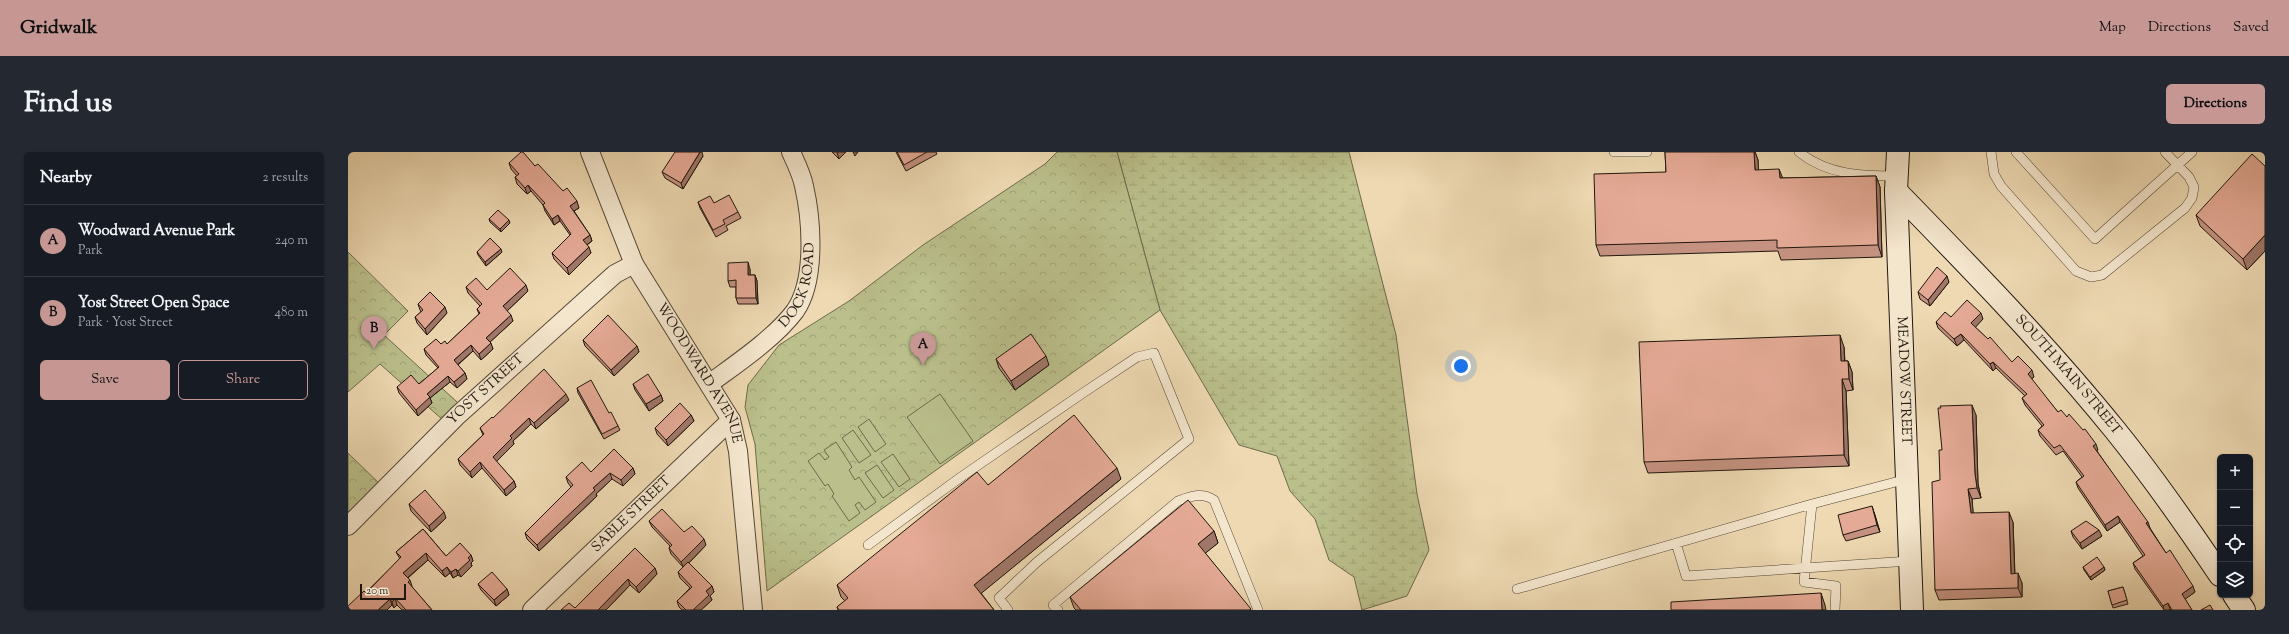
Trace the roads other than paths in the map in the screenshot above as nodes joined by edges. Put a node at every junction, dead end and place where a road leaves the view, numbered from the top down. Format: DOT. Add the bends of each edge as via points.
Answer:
graph roads {
  1 [pos="590,152"];
  2 [pos="792,152"];
  3 [pos="1614,152"];
  4 [pos="1647,152"];
  5 [pos="1799,152"];
  6 [pos="1898,152"];
  7 [pos="1991,152"];
  8 [pos="2016,152"];
  9 [pos="2165,152"];
  10 [pos="2192,152"];
  11 [pos="2178,166"];
  12 [pos="1897,184"];
  13 [pos="634,264"];
  14 [pos="709,384"];
  15 [pos="731,420"];
  16 [pos="1907,479"];
  17 [pos="1812,504"];
  18 [pos="348,526"];
  19 [pos="1676,543"];
  20 [pos="868,545"];
  21 [pos="1910,561"];
  22 [pos="1805,568"];
  23 [pos="2217,571"];
  24 [pos="1517,589"];
  25 [pos="2236,598"];
  26 [pos="532,610"];
  27 [pos="752,610"];
  28 [pos="1008,610"];
  29 [pos="1058,610"];
  30 [pos="1258,610"];
  31 [pos="1835,610"];
  32 [pos="1912,610"];
  33 [pos="2244,610"];
  1 -- 13 [label="street, WOODWARD AVENUE"];
  2 -- 14 [label="street, DOCK ROAD" via="804,186 811,251 804,294 795,311 759,348"];
  3 -- 4 [label="lane"];
  5 -- 12 [label="lane" via="1810,161 1832,170"];
  6 -- 12 [label="main road, MEADOW STREET"];
  7 -- 11 [label="lane" via="1994,174 2001,186 2076,271 2091,277 2102,275 2185,208 2192,198 2194,187 2189,177"];
  8 -- 11 [label="lane" via="2095,239"];
  9 -- 11 [label="lane"];
  10 -- 11 [label="lane"];
  12 -- 16 [label="main road, MEADOW STREET"];
  12 -- 23 [label="main road, SOUTH MAIN STREET" via="2115,430 2176,510"];
  13 -- 14 [label="street, WOODWARD AVENUE"];
  13 -- 18 [label="street, YOST STREET" via="615,274 458,416"];
  14 -- 15 [label="street, WOODWARD AVENUE"];
  15 -- 26 [label="street, SABLE STREET"];
  15 -- 27 [label="street, WOODWARD AVENUE" via="738,451"];
  16 -- 17 [label="lane"];
  16 -- 21 [label="main road, MEADOW STREET"];
  17 -- 19 [label="lane"];
  17 -- 22 [label="lane"];
  19 -- 22 [label="lane" via="1686,576"];
  19 -- 24 [label="lane"];
  20 -- 28 [label="lane" via="1080,395 1137,357 1154,353 1189,439 1037,562 999,598"];
  21 -- 22 [label="lane"];
  21 -- 32 [label="main road, MEADOW STREET"];
  22 -- 31 [label="lane" via="1804,582 1836,586"];
  25 -- 33 [label="main road"];
  29 -- 30 [label="lane" via="1054,605 1178,501 1196,495 1207,495 1214,500"];
}
